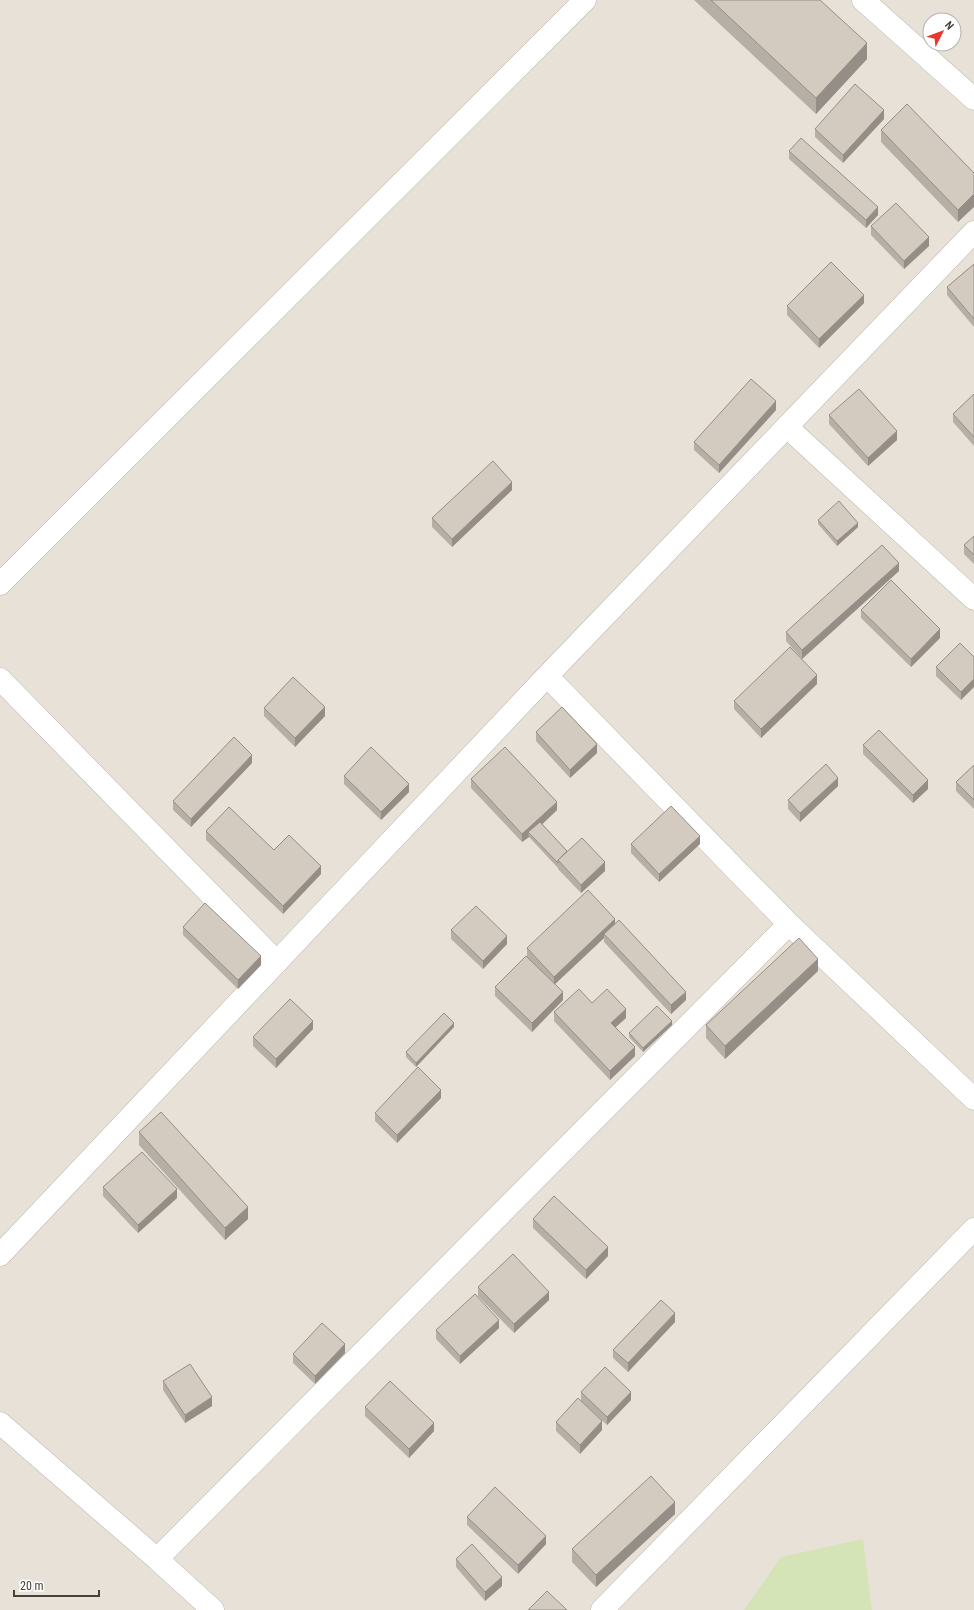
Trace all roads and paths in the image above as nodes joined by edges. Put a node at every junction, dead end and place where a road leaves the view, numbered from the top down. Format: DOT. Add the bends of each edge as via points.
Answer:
graph roads {
  1 [pos="585,0"];
  2 [pos="863,0"];
  3 [pos="974,99"];
  4 [pos="974,232"];
  5 [pos="787,427"];
  6 [pos="0,584"];
  7 [pos="974,599"];
  8 [pos="547,676"];
  9 [pos="0,679"];
  10 [pos="789,924"];
  11 [pos="276,961"];
  12 [pos="974,1099"];
  13 [pos="974,1230"];
  14 [pos="0,1255"];
  15 [pos="0,1423"];
  16 [pos="158,1559"];
  17 [pos="213,1610"];
  18 [pos="602,1610"];
  1 -- 6 [label="street"];
  2 -- 3 [label="street"];
  4 -- 5 [label="street"];
  5 -- 7 [label="street"];
  5 -- 8 [label="street"];
  8 -- 10 [label="street"];
  8 -- 11 [label="street"];
  9 -- 11 [label="street"];
  10 -- 12 [label="street"];
  10 -- 16 [label="street"];
  11 -- 14 [label="street"];
  13 -- 18 [label="street"];
  15 -- 16 [label="street"];
  16 -- 17 [label="street"];
}
